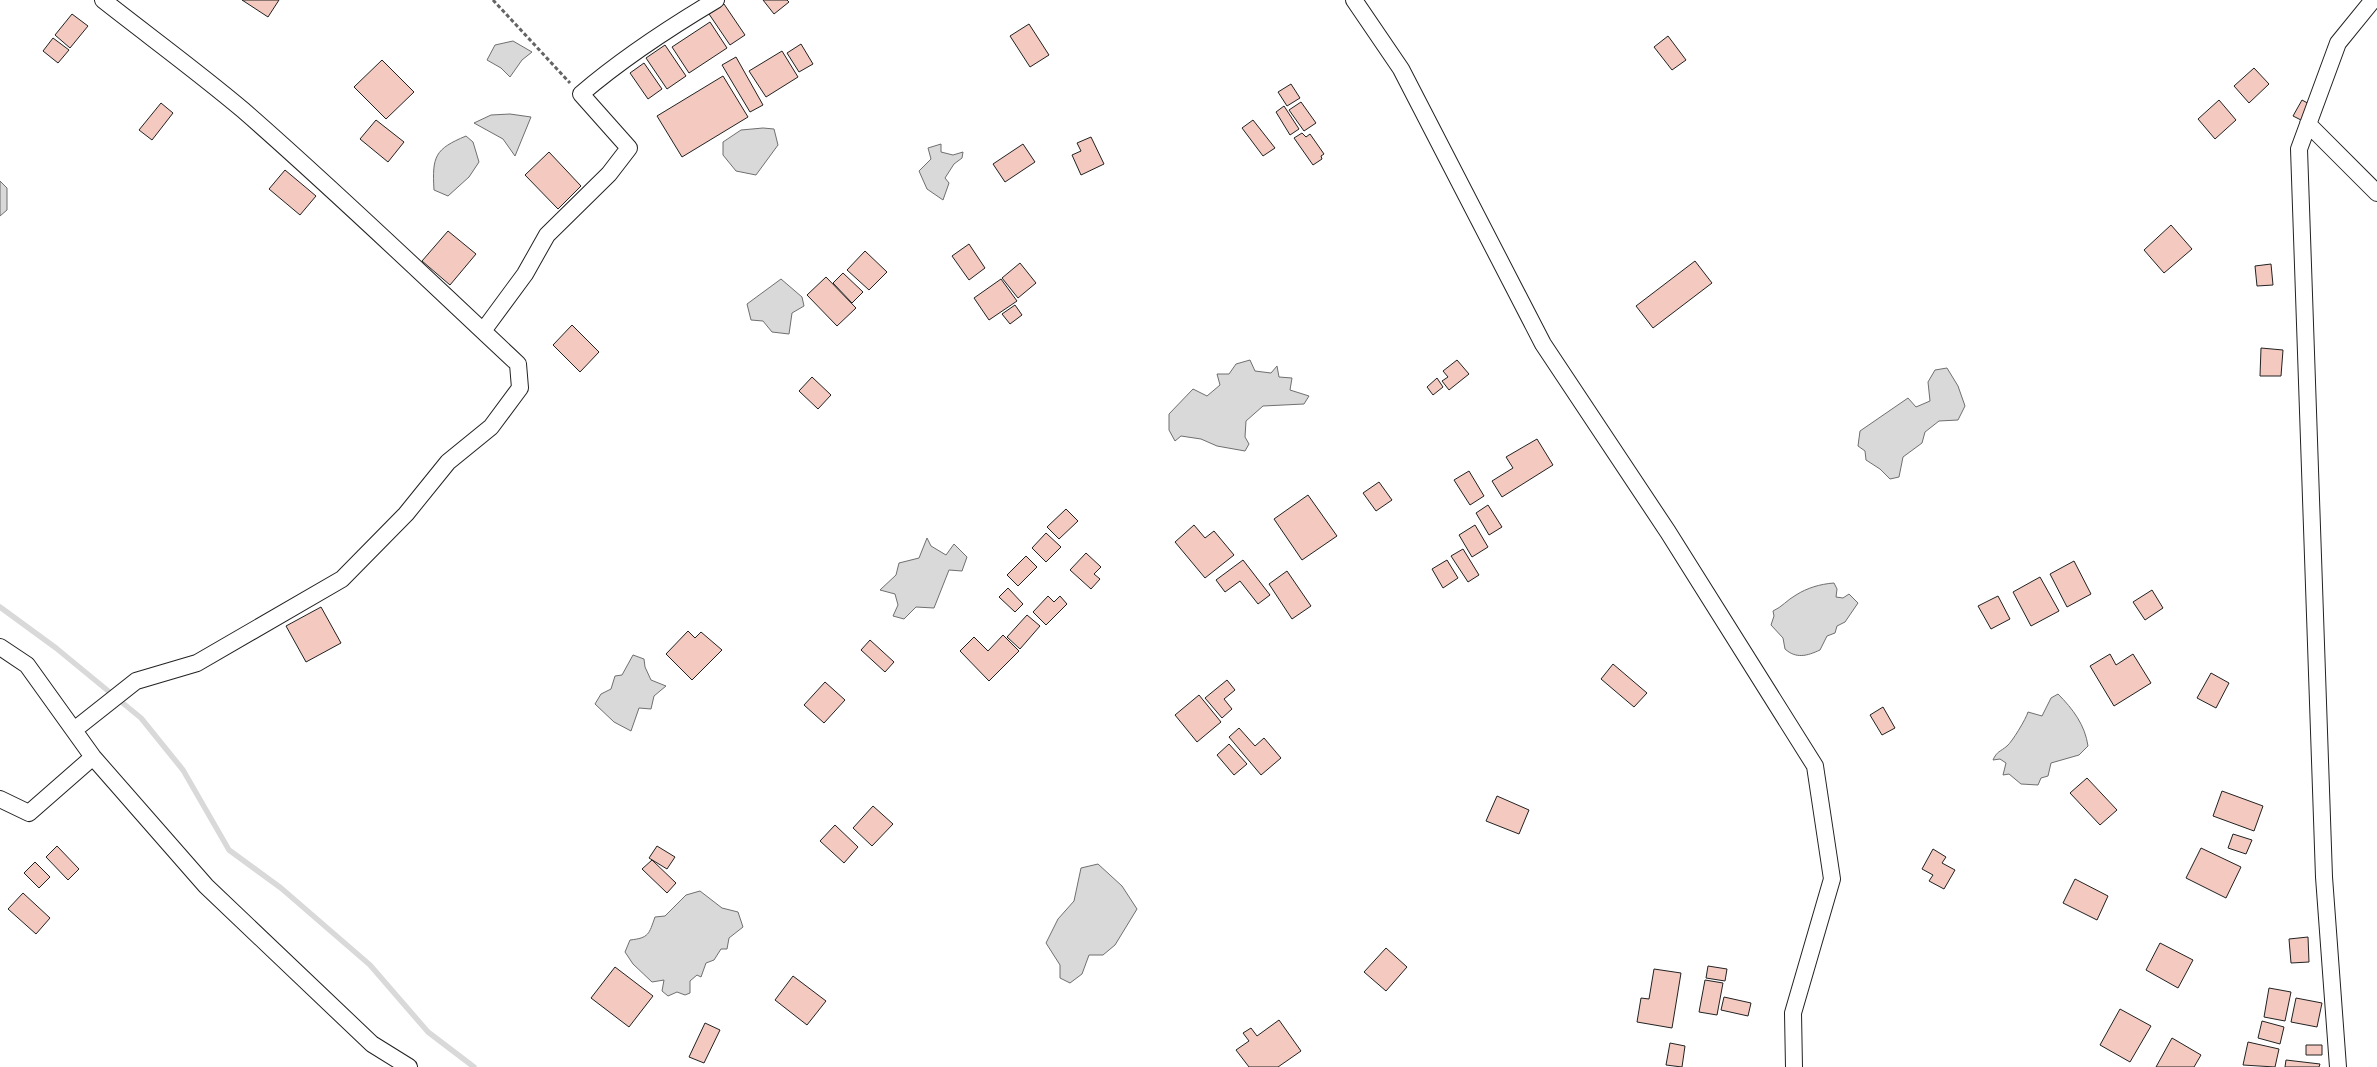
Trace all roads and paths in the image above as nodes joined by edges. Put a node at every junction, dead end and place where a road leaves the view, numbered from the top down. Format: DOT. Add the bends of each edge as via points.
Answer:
graph roads {
  1 [pos="103,0"];
  2 [pos="493,0"];
  3 [pos="716,0"];
  4 [pos="1354,0"];
  5 [pos="2373,0"];
  6 [pos="581,94"];
  7 [pos="2308,124"];
  8 [pos="2377,193"];
  9 [pos="483,331"];
  10 [pos="0,647"];
  11 [pos="74,730"];
  12 [pos="93,756"];
  13 [pos="0,799"];
  14 [pos="409,1067"];
  15 [pos="1794,1067"];
  16 [pos="2338,1067"];
  1 -- 9 [label="street" via="240,108 300,160"];
  2 -- 6 [label="path"];
  3 -- 6 [label="street" via="641,48"];
  4 -- 15 [label="street" via="1401,69 1542,344 1668,532 1815,766 1832,880 1794,1013"];
  5 -- 7 [label="street" via="2338,43"];
  6 -- 9 [label="street" via="629,148 609,174 548,235 525,274"];
  7 -- 8 [label="street"];
  7 -- 16 [label="street" via="2299,159 2324,877"];
  9 -- 11 [label="street" via="518,364 520,388 491,427 448,462 406,514 342,580 197,663 136,681"];
  10 -- 11 [label="street" via="27,665"];
  11 -- 12 [label="street"];
  12 -- 13 [label="street" via="29,813"];
  12 -- 14 [label="street" via="206,886 372,1044"];
}
